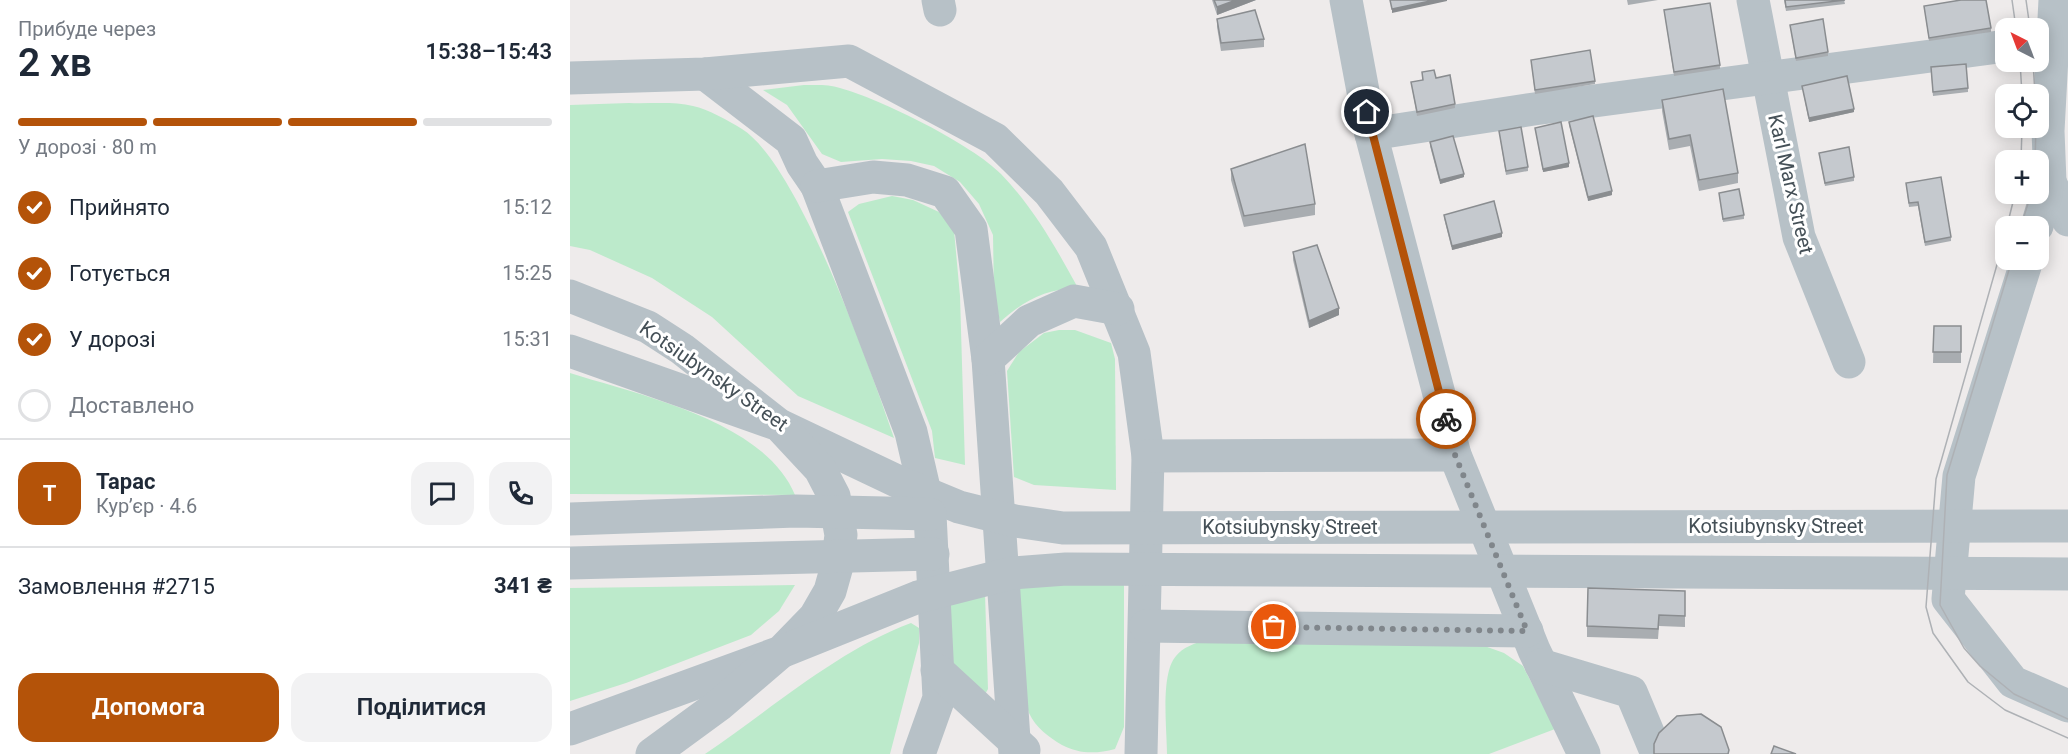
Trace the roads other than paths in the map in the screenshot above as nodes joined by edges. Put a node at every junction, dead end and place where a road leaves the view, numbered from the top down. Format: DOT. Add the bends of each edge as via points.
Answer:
graph roads {
  1 [pos="1346,0"];
  2 [pos="1753,0"];
  3 [pos="2055,0"];
  4 [pos="2049,26"];
  5 [pos="1995,48"];
  6 [pos="2046,72"];
  7 [pos="705,74"];
  8 [pos="570,78"];
  9 [pos="1768,79"];
  10 [pos="1371,134"];
  11 [pos="2048,150"];
  12 [pos="2049,182"];
  13 [pos="817,186"];
  14 [pos="2068,220"];
  15 [pos="2024,270"];
  16 [pos="570,296"];
  17 [pos="1118,309"];
  18 [pos="570,351"];
  19 [pos="988,359"];
  20 [pos="1849,362"];
  21 [pos="779,425"];
  22 [pos="1455,455"];
  23 [pos="1148,456"];
  24 [pos="930,514"];
  25 [pos="570,519"];
  26 [pos="2068,526"];
  27 [pos="933,554"];
  28 [pos="570,563"];
  29 [pos="2068,574"];
  30 [pos="1146,626"];
  31 [pos="1527,631"];
  32 [pos="781,651"];
  33 [pos="1541,665"];
  34 [pos="937,670"];
  35 [pos="2068,706"];
  36 [pos="570,729"];
  37 [pos="1020,750"];
  38 [pos="652,754"];
  39 [pos="919,754"];
  40 [pos="1046,754"];
  41 [pos="1141,754"];
  42 [pos="1584,754"];
  43 [pos="1657,754"];
  1 -- 10 [label="street"];
  2 -- 9 [label="street, Karl Marx Street"];
  3 -- 4 [label="street"];
  5 -- 9 [label="street"];
  6 -- 11 [label="street"];
  7 -- 8 [label="street"];
  7 -- 13 [label="street" via="791,140"];
  7 -- 17 [label="street" via="849,61 985,133 1049,192 1091,247"];
  9 -- 10 [label="street"];
  9 -- 20 [label="street, Karl Marx Street" via="1799,237"];
  10 -- 22 [label="street"];
  12 -- 14 [label="street"];
  13 -- 19 [label="street" via="873,177 907,180 945,192 971,229"];
  13 -- 24 [label="street" via="911,432"];
  15 -- 35 [label="street" via="1959,476 1948,599 2013,682"];
  16 -- 21 [label="street, Kotsiubynsky Street" via="648,327"];
  17 -- 19 [label="street" via="1074,301 1029,321"];
  17 -- 23 [label="street" via="1134,353"];
  18 -- 21 [label="street"];
  19 -- 37 [label="street"];
  21 -- 26 [label="street, Kotsiubynsky Street" via="959,507 1063,528"];
  21 -- 32 [label="street" via="820,469 834,496 841,535 830,591 815,617"];
  22 -- 23 [label="street"];
  22 -- 31 [label="street"];
  23 -- 30 [label="street"];
  24 -- 25 [label="street" via="796,511"];
  24 -- 27 [label="street"];
  27 -- 28 [label="street"];
  27 -- 34 [label="street"];
  29 -- 32 [label="street" via="1066,569 1012,573 918,597"];
  30 -- 31 [label="street"];
  30 -- 41 [label="street"];
  31 -- 33 [label="street"];
  32 -- 36 [label="street"];
  32 -- 38 [label="street" via="719,705"];
  33 -- 42 [label="street"];
  33 -- 43 [label="street" via="1631,692"];
  34 -- 37 [label="street"];
  34 -- 39 [label="street" via="939,698"];
  37 -- 40 [label="street"];
}
